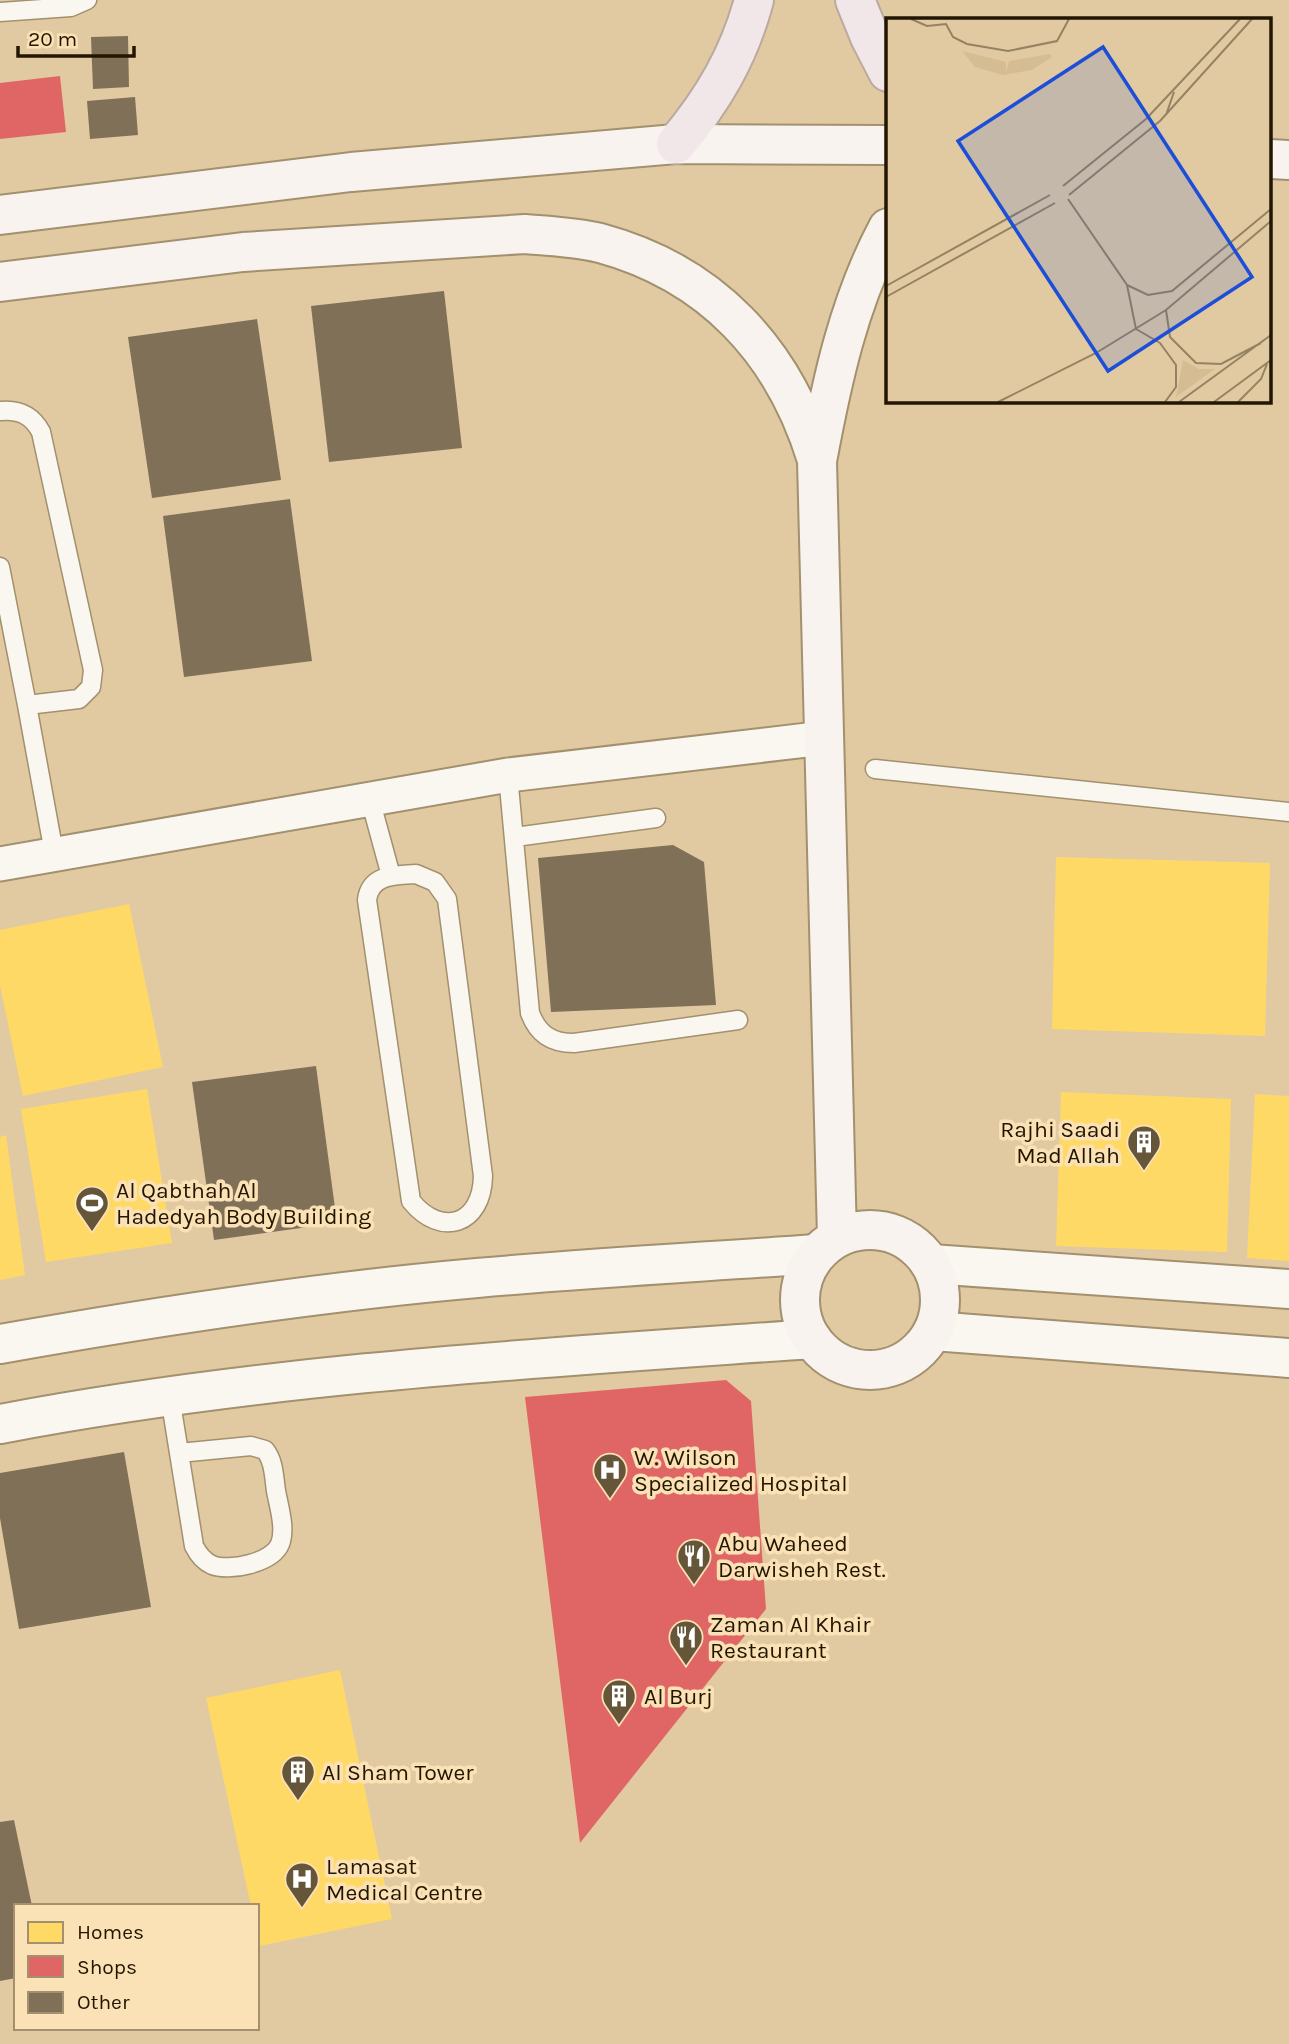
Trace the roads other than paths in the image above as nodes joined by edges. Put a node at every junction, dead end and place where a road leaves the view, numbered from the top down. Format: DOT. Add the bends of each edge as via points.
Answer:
graph roads {
  1 [pos="87,0"];
  2 [pos="754,0"];
  3 [pos="855,0"];
  4 [pos="0,12"];
  5 [pos="886,68"];
  6 [pos="676,144"];
  7 [pos="886,145"];
  8 [pos="0,215"];
  9 [pos="886,232"];
  10 [pos="0,282"];
  11 [pos="0,411"];
  12 [pos="817,461"];
  13 [pos="0,567"];
  14 [pos="27,705"];
  15 [pos="824,738"];
  16 [pos="875,769"];
  17 [pos="508,775"];
  18 [pos="370,799"];
  19 [pos="1289,812"];
  20 [pos="656,818"];
  21 [pos="515,837"];
  22 [pos="54,853"];
  23 [pos="0,864"];
  24 [pos="391,876"];
  25 [pos="738,1020"];
  26 [pos="826,1246"];
  27 [pos="931,1264"];
  28 [pos="1289,1289"];
  29 [pos="933,1331"];
  30 [pos="812,1339"];
  31 [pos="0,1344"];
  32 [pos="1289,1358"];
  33 [pos="170,1397"];
  34 [pos="0,1424"];
  35 [pos="179,1453"];
  1 -- 4 [label="lane" via="71,6"];
  2 -- 6 [label="highway" via="724,79"];
  3 -- 5 [label="highway"];
  6 -- 7 [label="main road"];
  6 -- 8 [label="main road" via="351,172"];
  9 -- 12 [label="main road" via="856,299 832,379"];
  10 -- 12 [label="main road" via="243,252 525,234 597,242 665,267 696,286 751,334 792,394"];
  11 -- 14 [label="lane" via="22,413 41,432 93,679 79,699"];
  12 -- 15 [label="main road"];
  13 -- 14 [label="lane"];
  14 -- 22 [label="lane"];
  15 -- 17 [label="street"];
  15 -- 26 [label="main road"];
  16 -- 19 [label="lane"];
  17 -- 18 [label="street"];
  17 -- 21 [label="lane"];
  18 -- 22 [label="street"];
  18 -- 24 [label="lane"];
  20 -- 21 [label="lane"];
  21 -- 25 [label="lane" via="530,1013 541,1032 551,1040 574,1043"];
  22 -- 23 [label="street"];
  24 -- 24 [label="lane" via="374,883 367,900 407,1183 411,1200 422,1215 439,1222 458,1221 473,1211 482,1195 483,1176 449,909 435,882 416,874"];
  26 -- 27 [label="main road" via="856,1230 877,1229 916,1247"];
  26 -- 30 [label="main road" via="804,1274 800,1296 802,1318"];
  26 -- 31 [label="street" via="299,1298"];
  27 -- 28 [label="street"];
  27 -- 29 [label="main road" via="939,1286 940,1309"];
  29 -- 30 [label="main road" via="921,1349 904,1361 873,1370 840,1363"];
  29 -- 32 [label="street"];
  30 -- 33 [label="street" via="412,1369"];
  33 -- 34 [label="street"];
  33 -- 35 [label="lane"];
  35 -- 35 [label="lane" via="198,1554 222,1567 273,1554 282,1525 270,1455 251,1446"];
}
